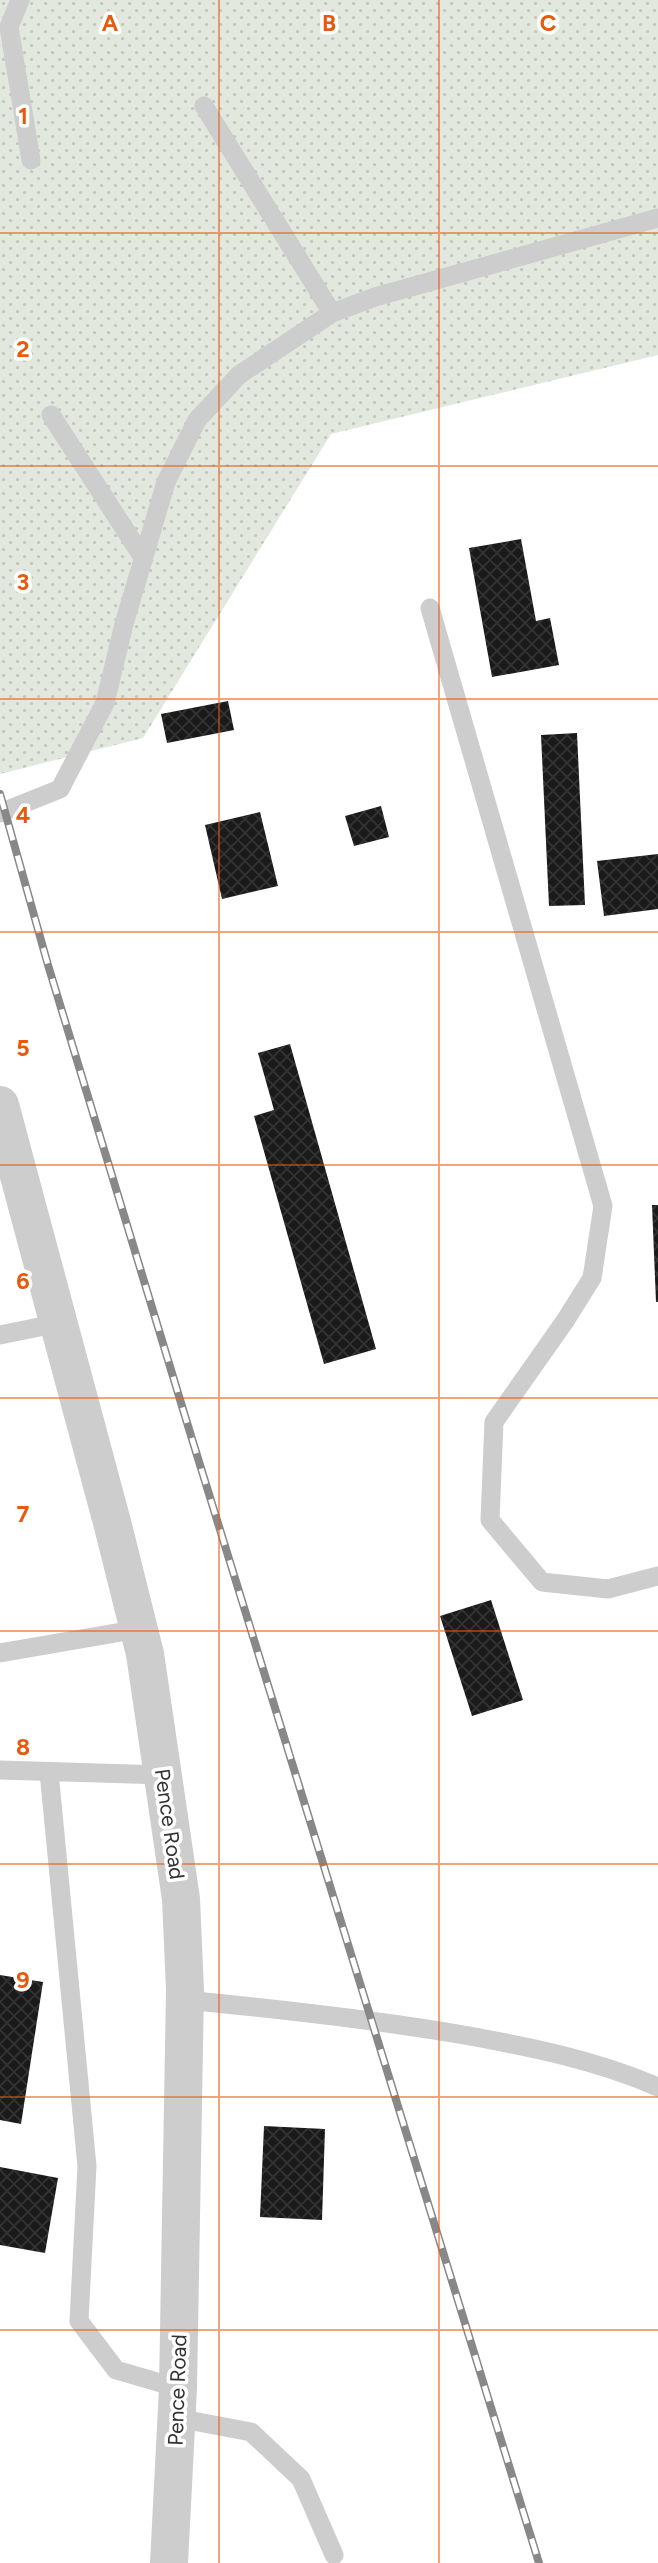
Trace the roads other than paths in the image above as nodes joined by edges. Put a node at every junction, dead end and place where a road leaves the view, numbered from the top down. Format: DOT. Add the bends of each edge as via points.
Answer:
graph roads {
  1 [pos="20,0"];
  2 [pos="204,106"];
  3 [pos="31,160"];
  4 [pos="658,218"];
  5 [pos="332,313"];
  6 [pos="51,415"];
  7 [pos="144,559"];
  8 [pos="430,608"];
  9 [pos="0,813"];
  10 [pos="0,1105"];
  11 [pos="59,1323"];
  12 [pos="0,1335"];
  13 [pos="658,1577"];
  14 [pos="139,1629"];
  15 [pos="0,1653"];
  16 [pos="0,1770"];
  17 [pos="49,1772"];
  18 [pos="163,1775"];
  19 [pos="185,2000"];
  20 [pos="658,2087"];
  21 [pos="177,2403"];
  22 [pos="334,2555"];
  23 [pos="169,2563"];
  1 -- 3 [label="lane" via="9,27"];
  2 -- 5 [label="lane"];
  4 -- 5 [label="lane"];
  5 -- 7 [label="lane" via="239,375 197,420 166,482"];
  6 -- 7 [label="lane"];
  7 -- 9 [label="lane" via="104,703 60,789"];
  8 -- 13 [label="lane" via="603,1206 592,1278 494,1422 490,1520 542,1581 608,1588"];
  10 -- 11 [label="street, Pence Road"];
  11 -- 12 [label="lane"];
  11 -- 14 [label="street, Pence Road"];
  14 -- 15 [label="lane"];
  14 -- 18 [label="street, Pence Road"];
  16 -- 17 [label="lane"];
  17 -- 18 [label="lane"];
  17 -- 21 [label="lane" via="87,2166 79,2321 116,2370"];
  18 -- 19 [label="street, Pence Road" via="181,1899"];
  19 -- 20 [label="lane" via="370,2019 521,2045 621,2071"];
  19 -- 21 [label="street, Pence Road"];
  21 -- 22 [label="lane" via="251,2432 301,2479"];
  21 -- 23 [label="street, Pence Road"];
}
